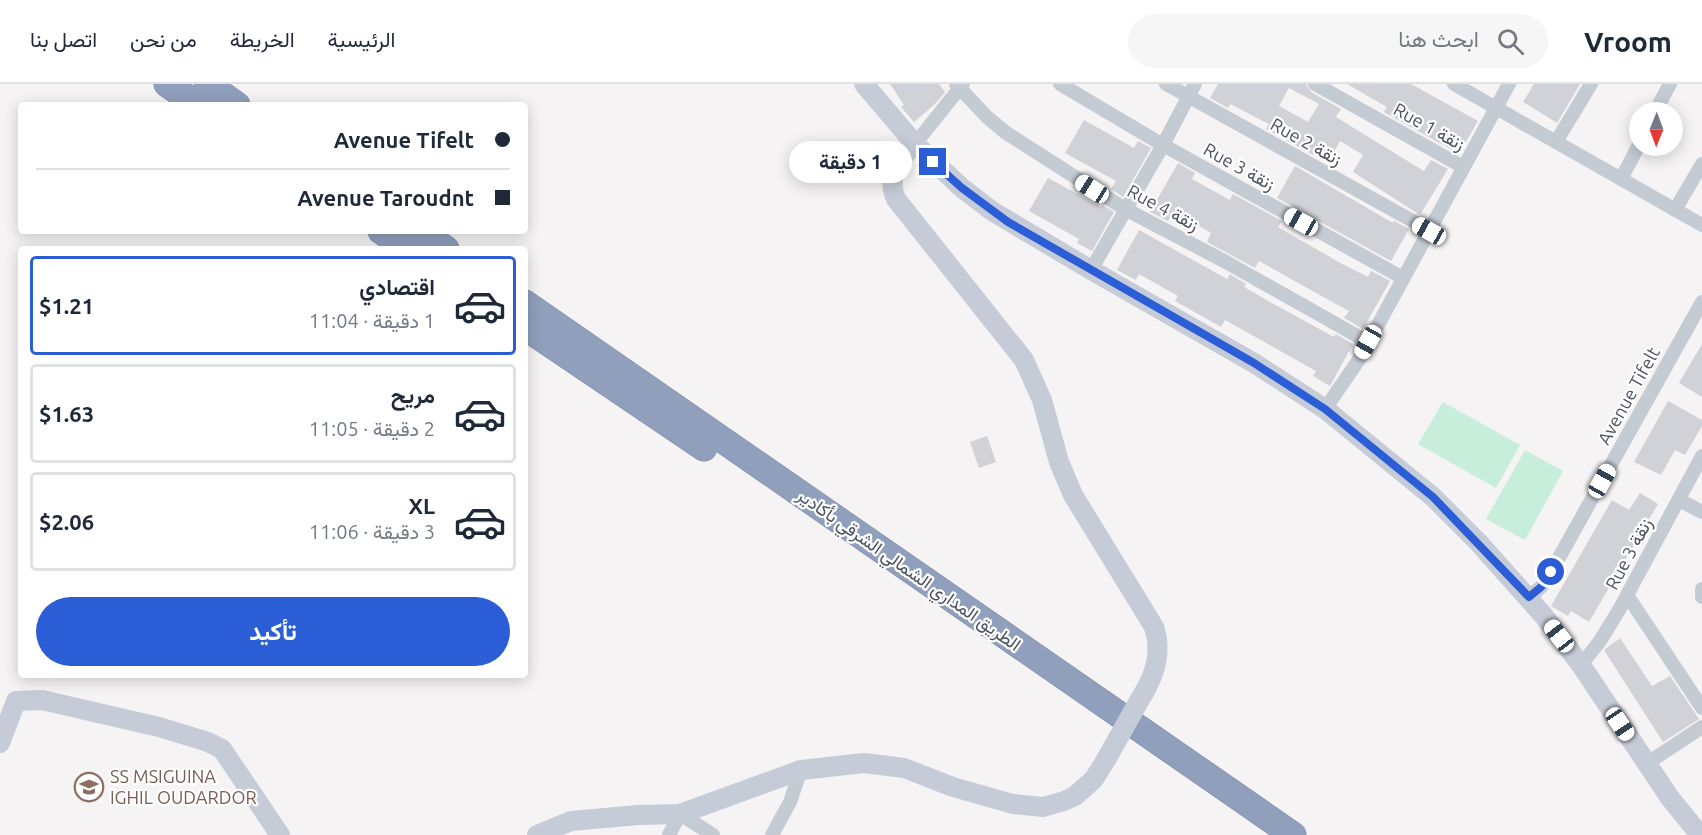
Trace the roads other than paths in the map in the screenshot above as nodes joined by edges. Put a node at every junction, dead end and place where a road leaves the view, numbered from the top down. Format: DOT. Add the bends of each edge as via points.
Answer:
graph roads {
  1 [pos="167,84"];
  2 [pos="207,84"];
  3 [pos="864,84"];
  4 [pos="1060,84"];
  5 [pos="1166,84"];
  6 [pos="1195,84"];
  7 [pos="1315,84"];
  8 [pos="1454,84"];
  9 [pos="1509,84"];
  10 [pos="1591,84"];
  11 [pos="1670,84"];
  12 [pos="959,85"];
  13 [pos="1188,97"];
  14 [pos="194,102"];
  15 [pos="233,102"];
  16 [pos="1661,102"];
  17 [pos="1496,107"];
  18 [pos="1556,142"];
  19 [pos="915,144"];
  20 [pos="1163,145"];
  21 [pos="1633,156"];
  22 [pos="1702,164"];
  23 [pos="1463,167"];
  24 [pos="1621,179"];
  25 [pos="1125,209"];
  26 [pos="1675,210"];
  27 [pos="1702,225"];
  28 [pos="1429,231"];
  29 [pos="386,234"];
  30 [pos="424,234"];
  31 [pos="404,246"];
  32 [pos="442,246"];
  33 [pos="1091,270"];
  34 [pos="1403,278"];
  35 [pos="528,305"];
  36 [pos="1701,306"];
  37 [pos="528,329"];
  38 [pos="1368,342"];
  39 [pos="1325,409"];
  40 [pos="1702,456"];
  41 [pos="1678,500"];
  42 [pos="1702,512"];
  43 [pos="1702,589"];
  44 [pos="1628,595"];
  45 [pos="1529,597"];
  46 [pos="1702,597"];
  47 [pos="1581,665"];
  48 [pos="1702,708"];
  49 [pos="1702,727"];
  50 [pos="2,732"];
  51 [pos="1646,764"];
  52 [pos="801,770"];
  53 [pos="680,814"];
  54 [pos="570,828"];
  55 [pos="280,835"];
  56 [pos="537,835"];
  57 [pos="669,835"];
  58 [pos="713,835"];
  59 [pos="772,835"];
  60 [pos="1266,835"];
  61 [pos="1293,835"];
  62 [pos="1700,835"];
  1 -- 14 [label="highway"];
  2 -- 15 [label="highway"];
  3 -- 19 [label="street"];
  4 -- 20 [label="street, Rue 3 زنقة"];
  5 -- 13 [label="street, Rue 2 زنقة"];
  6 -- 13 [label="street"];
  7 -- 23 [label="street, Rue 1 زنقة"];
  8 -- 17 [label="street"];
  9 -- 17 [label="street"];
  10 -- 18 [label="street"];
  11 -- 16 [label="street"];
  12 -- 19 [label="street"];
  12 -- 25 [label="street, Rue 4 زنقة" via="1005,132"];
  13 -- 20 [label="street"];
  13 -- 28 [label="street, Rue 2 زنقة"];
  17 -- 18 [label="street"];
  17 -- 23 [label="street"];
  18 -- 24 [label="street"];
  19 -- 33 [label="street" via="992,211"];
  19 -- 52 [label="street, bridge" via="895,171 892,188 896,199 1024,360 1042,400 1072,495 1154,627 1158,663 1151,682 1094,778 1075,796 1053,805 1033,807 978,795 891,765 864,763"];
  20 -- 25 [label="street"];
  20 -- 34 [label="street, Rue 3 زنقة"];
  21 -- 24 [label="street"];
  22 -- 26 [label="street"];
  23 -- 28 [label="street"];
  24 -- 26 [label="street"];
  25 -- 33 [label="street"];
  25 -- 38 [label="street, Rue 4 زنقة"];
  26 -- 27 [label="street"];
  28 -- 34 [label="street"];
  29 -- 31 [label="highway"];
  30 -- 32 [label="highway"];
  33 -- 39 [label="street" via="1254,363"];
  34 -- 38 [label="street"];
  35 -- 61 [label="highway, الطريق المداري الشمالي الشرقي بأكادير"];
  36 -- 45 [label="street, Avenue Tifelt" via="1551,572"];
  37 -- 60 [label="highway, الطريق المداري الشمالي الشرقي بأكادير"];
  38 -- 39 [label="street"];
  39 -- 45 [label="street" via="1433,497"];
  40 -- 41 [label="street, Rue 3 زنقة"];
  41 -- 42 [label="street"];
  41 -- 44 [label="street, Rue 3 زنقة"];
  43 -- 46 [label="street"];
  44 -- 47 [label="street, Rue 3 زنقة"];
  44 -- 48 [label="street"];
  45 -- 47 [label="street"];
  47 -- 51 [label="street"];
  49 -- 51 [label="street"];
  50 -- 55 [label="street" via="16,701 42,700 208,742 229,758"];
  51 -- 62 [label="street"];
  52 -- 53 [label="street"];
  52 -- 59 [label="street"];
  53 -- 54 [label="street" via="638,815"];
  53 -- 57 [label="street"];
  53 -- 58 [label="street"];
  54 -- 56 [label="street"];
}
